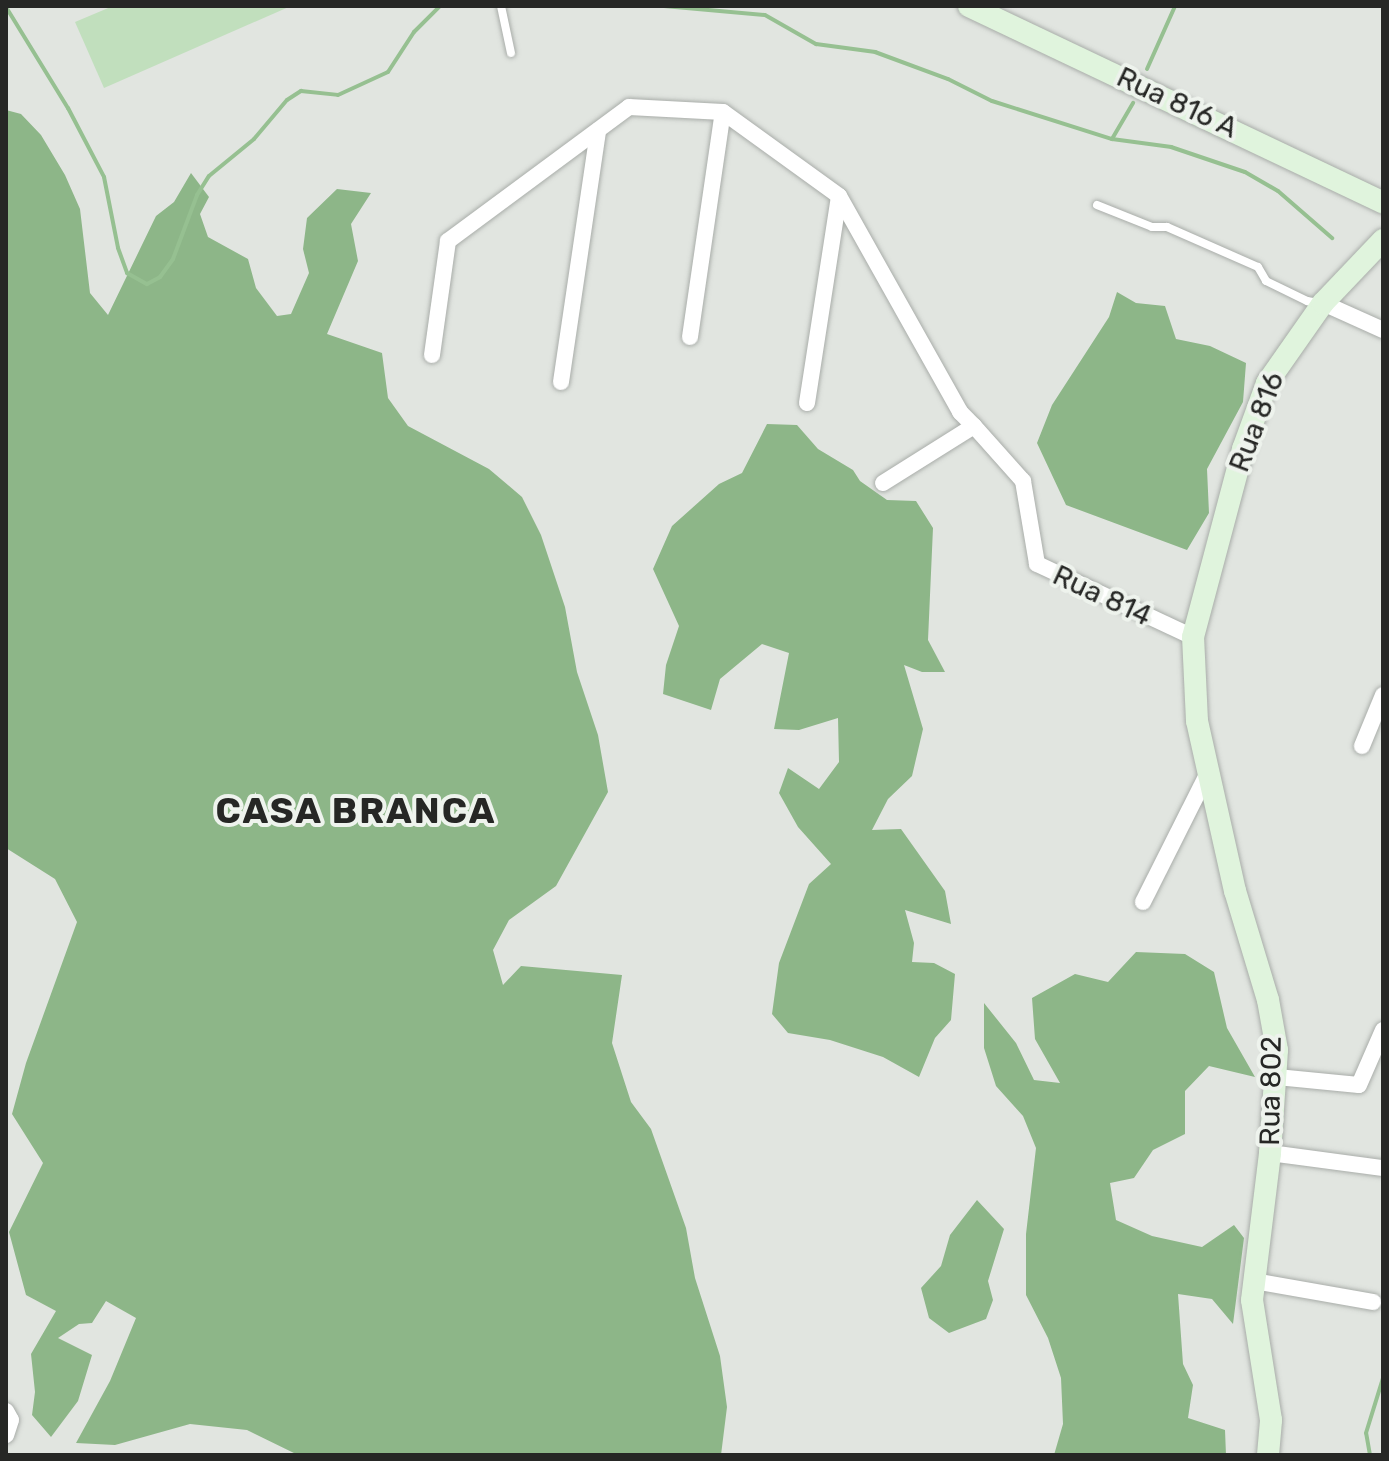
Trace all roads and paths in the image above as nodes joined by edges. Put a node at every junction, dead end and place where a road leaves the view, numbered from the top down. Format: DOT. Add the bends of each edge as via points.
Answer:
graph roads {
  1 [pos="501,6"];
  2 [pos="969,6"];
  3 [pos="511,53"];
  4 [pos="723,112"];
  5 [pos="598,131"];
  6 [pos="839,196"];
  7 [pos="1383,203"];
  8 [pos="1097,205"];
  9 [pos="1383,240"];
  10 [pos="1323,303"];
  11 [pos="1383,330"];
  12 [pos="690,337"];
  13 [pos="432,355"];
  14 [pos="561,382"];
  15 [pos="807,403"];
  16 [pos="974,426"];
  17 [pos="883,483"];
  18 [pos="1193,637"];
  19 [pos="1383,695"];
  20 [pos="1362,746"];
  21 [pos="1208,773"];
  22 [pos="1143,902"];
  23 [pos="1383,1030"];
  24 [pos="1277,1077"];
  25 [pos="1270,1153"];
  26 [pos="1383,1168"];
  27 [pos="1254,1281"];
  28 [pos="1373,1302"];
  29 [pos="8,1414"];
  30 [pos="6,1435"];
  31 [pos="1268,1455"];
  1 -- 3 [label="lane"];
  2 -- 7 [label="main road, Rua 816 A"];
  4 -- 5 [label="street" via="629,107"];
  4 -- 6 [label="street"];
  4 -- 12 [label="street"];
  5 -- 13 [label="street" via="448,241"];
  5 -- 14 [label="street"];
  6 -- 15 [label="street"];
  6 -- 16 [label="street" via="960,412"];
  8 -- 10 [label="lane" via="1180,232 1258,267 1266,281"];
  9 -- 10 [label="main road, Rua 816"];
  10 -- 11 [label="street"];
  10 -- 18 [label="main road, Rua 816" via="1261,398"];
  16 -- 17 [label="street"];
  16 -- 18 [label="street, Rua 814" via="1023,481 1037,564"];
  18 -- 21 [label="main road, Rua 802" via="1193,693"];
  19 -- 20 [label="street"];
  21 -- 22 [label="street"];
  21 -- 24 [label="main road, Rua 802" via="1273,1020"];
  23 -- 24 [label="street" via="1359,1085"];
  24 -- 25 [label="main road, Rua 802"];
  25 -- 26 [label="street"];
  25 -- 27 [label="main road, Rua 802"];
  27 -- 28 [label="street"];
  27 -- 31 [label="main road, Rua 802" via="1252,1313 1271,1420"];
  29 -- 30 [label="street"];
}
